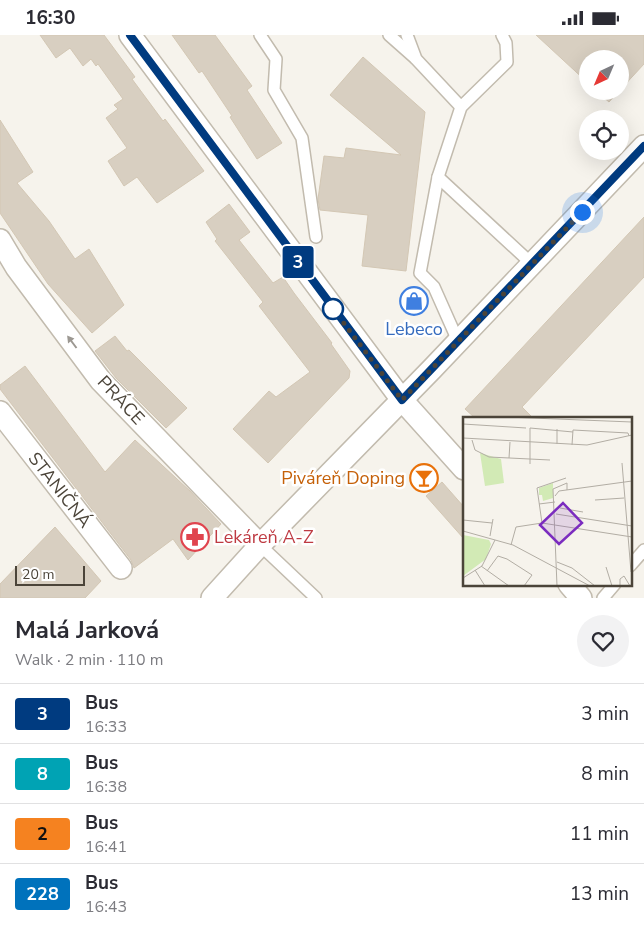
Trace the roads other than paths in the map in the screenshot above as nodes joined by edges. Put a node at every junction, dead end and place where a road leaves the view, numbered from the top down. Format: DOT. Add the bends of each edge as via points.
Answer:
graph roads {
  1 [pos="130,35"];
  2 [pos="260,35"];
  3 [pos="389,35"];
  4 [pos="407,35"];
  5 [pos="502,35"];
  6 [pos="416,59"];
  7 [pos="461,107"];
  8 [pos="644,146"];
  9 [pos="438,177"];
  10 [pos="316,237"];
  11 [pos="0,240"];
  12 [pos="532,264"];
  13 [pos="458,341"];
  14 [pos="402,400"];
  15 [pos="3,424"];
  16 [pos="463,468"];
  17 [pos="260,545"];
  18 [pos="644,551"];
  19 [pos="632,565"];
  20 [pos="121,567"];
  21 [pos="570,585"];
  22 [pos="614,585"];
  23 [pos="212,598"];
  24 [pos="316,598"];
  25 [pos="581,598"];
  26 [pos="603,598"];
  1 -- 14 [label="street"];
  2 -- 10 [label="lane" via="276,59 274,90 302,138"];
  3 -- 6 [label="lane"];
  4 -- 6 [label="lane"];
  5 -- 7 [label="lane" via="507,62"];
  6 -- 7 [label="lane"];
  7 -- 9 [label="lane"];
  8 -- 12 [label="street"];
  9 -- 12 [label="lane"];
  9 -- 13 [label="lane" via="420,273 434,287"];
  17 -- 11 [label="street, PRÁCE, one-way" via="101,381 16,267"];
  12 -- 13 [label="street"];
  13 -- 14 [label="street"];
  14 -- 16 [label="street"];
  14 -- 17 [label="street"];
  15 -- 20 [label="street, STANIČNÁ"];
  17 -- 23 [label="street"];
  17 -- 24 [label="lane"];
  18 -- 19 [label="lane"];
  21 -- 25 [label="street"];
  22 -- 26 [label="lane"];
}
